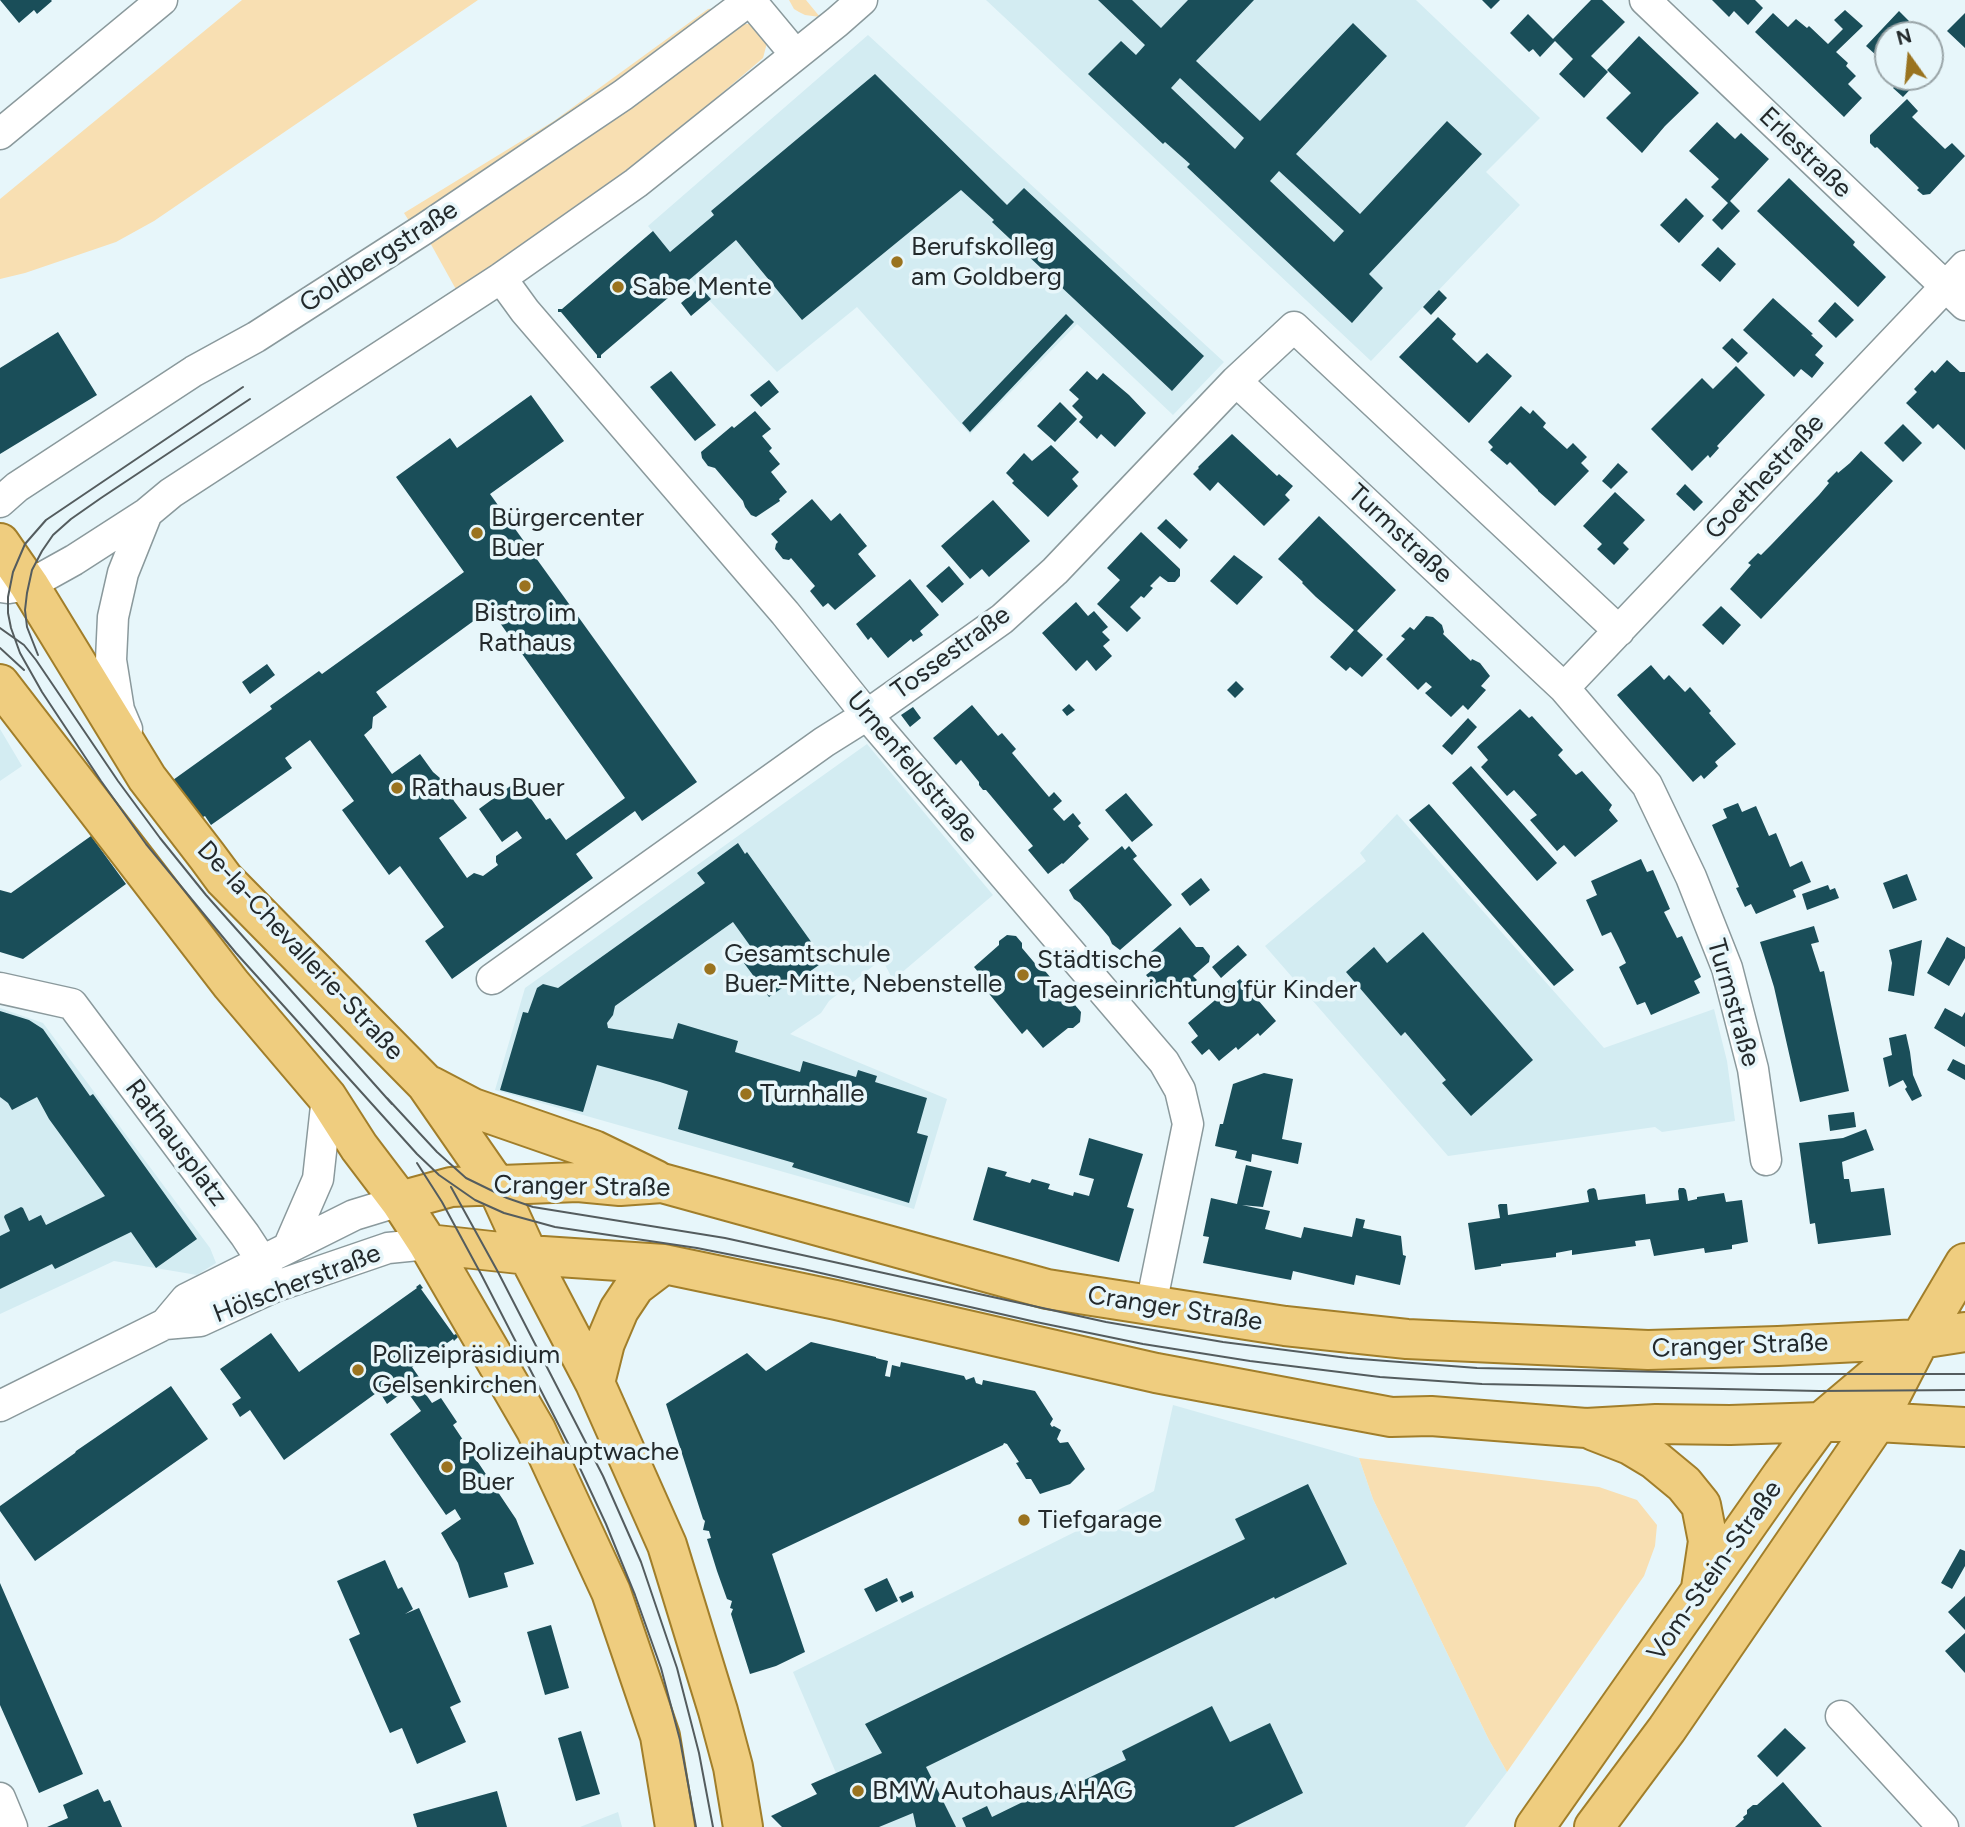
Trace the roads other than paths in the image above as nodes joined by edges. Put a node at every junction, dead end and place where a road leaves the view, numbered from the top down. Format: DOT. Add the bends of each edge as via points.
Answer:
graph roads {
  1 [pos="162,0"];
  2 [pos="750,0"];
  3 [pos="862,0"];
  4 [pos="1645,0"];
  5 [pos="795,54"];
  6 [pos="0,134"];
  7 [pos="501,278"];
  8 [pos="1958,286"];
  9 [pos="1236,381"];
  10 [pos="0,502"];
  11 [pos="147,513"];
  12 [pos="0,543"];
  13 [pos="14,586"];
  14 [pos="1619,631"];
  15 [pos="0,684"];
  16 [pos="1564,688"];
  17 [pos="867,715"];
  18 [pos="147,778"];
  19 [pos="492,979"];
  20 [pos="0,988"];
  21 [pos="426,1084"];
  22 [pos="327,1097"];
  23 [pos="1766,1160"];
  24 [pos="662,1183"];
  25 [pos="496,1185"];
  26 [pos="400,1201"];
  27 [pos="428,1244"];
  28 [pos="288,1248"];
  29 [pos="528,1255"];
  30 [pos="1965,1263"];
  31 [pos="664,1264"];
  32 [pos="268,1274"];
  33 [pos="1151,1305"];
  34 [pos="1965,1332"];
  35 [pos="1920,1339"];
  36 [pos="596,1383"];
  37 [pos="0,1406"];
  38 [pos="1821,1422"];
  39 [pos="1877,1422"];
  40 [pos="1965,1427"];
  41 [pos="1586,1428"];
  42 [pos="1700,1593"];
  43 [pos="1841,1716"];
  44 [pos="0,1798"];
  45 [pos="12,1827"];
  46 [pos="675,1827"];
  47 [pos="743,1827"];
  48 [pos="1535,1827"];
  49 [pos="1594,1827"];
  50 [pos="1943,1827"];
  1 -- 6 [label="street"];
  2 -- 5 [label="street"];
  2 -- 10 [label="street, Goldbergstraße" via="643,80 410,238 256,337 185,376"];
  3 -- 5 [label="street"];
  4 -- 8 [label="street, Erlestraße"];
  5 -- 7 [label="street" via="636,183"];
  7 -- 11 [label="street" via="171,492"];
  7 -- 17 [label="street, Urnenfeldstraße"];
  8 -- 14 [label="street, Goethestraße"];
  9 -- 14 [label="street" via="1294,327"];
  9 -- 16 [label="street, Turmstraße"];
  9 -- 17 [label="street, Tossestraße" via="1055,571 1002,619"];
  11 -- 13 [label="street" via="63,567"];
  11 -- 18 [label="street" via="122,573 111,660 119,710"];
  12 -- 13 [label="main road, De-la-Chevallerie-Straße"];
  13 -- 18 [label="main road, De-la-Chevallerie-Straße"];
  14 -- 16 [label="street, Goethestraße"];
  15 -- 22 [label="main road" via="231,984"];
  16 -- 23 [label="street, Turmstraße" via="1647,785 1691,877 1727,968 1741,1018 1754,1069"];
  17 -- 19 [label="street, Tossestraße"];
  17 -- 33 [label="street, Urnenfeldstraße" via="1164,1062 1180,1090 1188,1124"];
  18 -- 21 [label="main road, De-la-Chevallerie-Straße" via="225,879"];
  20 -- 32 [label="street, Rathausplatz" via="72,1004"];
  21 -- 24 [label="main road" via="473,1108 594,1150"];
  21 -- 25 [label="main road, De-la-Chevallerie-Straße"];
  22 -- 26 [label="main road"];
  22 -- 28 [label="street" via="318,1180"];
  24 -- 25 [label="main road, Cranger Straße"];
  24 -- 33 [label="main road, Cranger Straße" via="1047,1289"];
  25 -- 26 [label="main road, Cranger Straße" via="451,1187"];
  25 -- 29 [label="main road, De-la-Chevallerie-Straße"];
  26 -- 27 [label="main road"];
  26 -- 28 [label="street, Hölscherstraße" via="354,1215"];
  27 -- 29 [label="main road"];
  27 -- 32 [label="street, Hölscherstraße"];
  27 -- 46 [label="main road" via="536,1430 611,1592 660,1736"];
  28 -- 32 [label="street, Hölscherstraße"];
  29 -- 31 [label="main road"];
  29 -- 36 [label="main road, De-la-Chevallerie-Straße"];
  30 -- 35 [label="main road, Vom-Stein-Straße"];
  31 -- 36 [label="main road" via="635,1286 619,1310"];
  31 -- 41 [label="main road" via="1156,1373 1391,1417"];
  32 -- 37 [label="street, Hölscherstraße" via="200,1321 165,1324"];
  33 -- 35 [label="main road, Cranger Straße" via="1407,1339 1536,1346 1648,1350"];
  34 -- 35 [label="main road, Cranger Straße"];
  35 -- 38 [label="main road, Vom-Stein-Straße"];
  35 -- 39 [label="main road, Vom-Stein-Straße"];
  36 -- 47 [label="main road, De-la-Chevallerie-Straße" via="667,1545 718,1711"];
  38 -- 39 [label="main road"];
  38 -- 41 [label="main road"];
  38 -- 42 [label="main road, Vom-Stein-Straße"];
  39 -- 40 [label="main road"];
  39 -- 49 [label="main road, Vom-Stein-Straße" via="1667,1729"];
  41 -- 42 [label="main road" via="1654,1460 1701,1505 1708,1541"];
  42 -- 48 [label="main road, Vom-Stein-Straße"];
  43 -- 50 [label="street"];
  44 -- 45 [label="street"];
}
